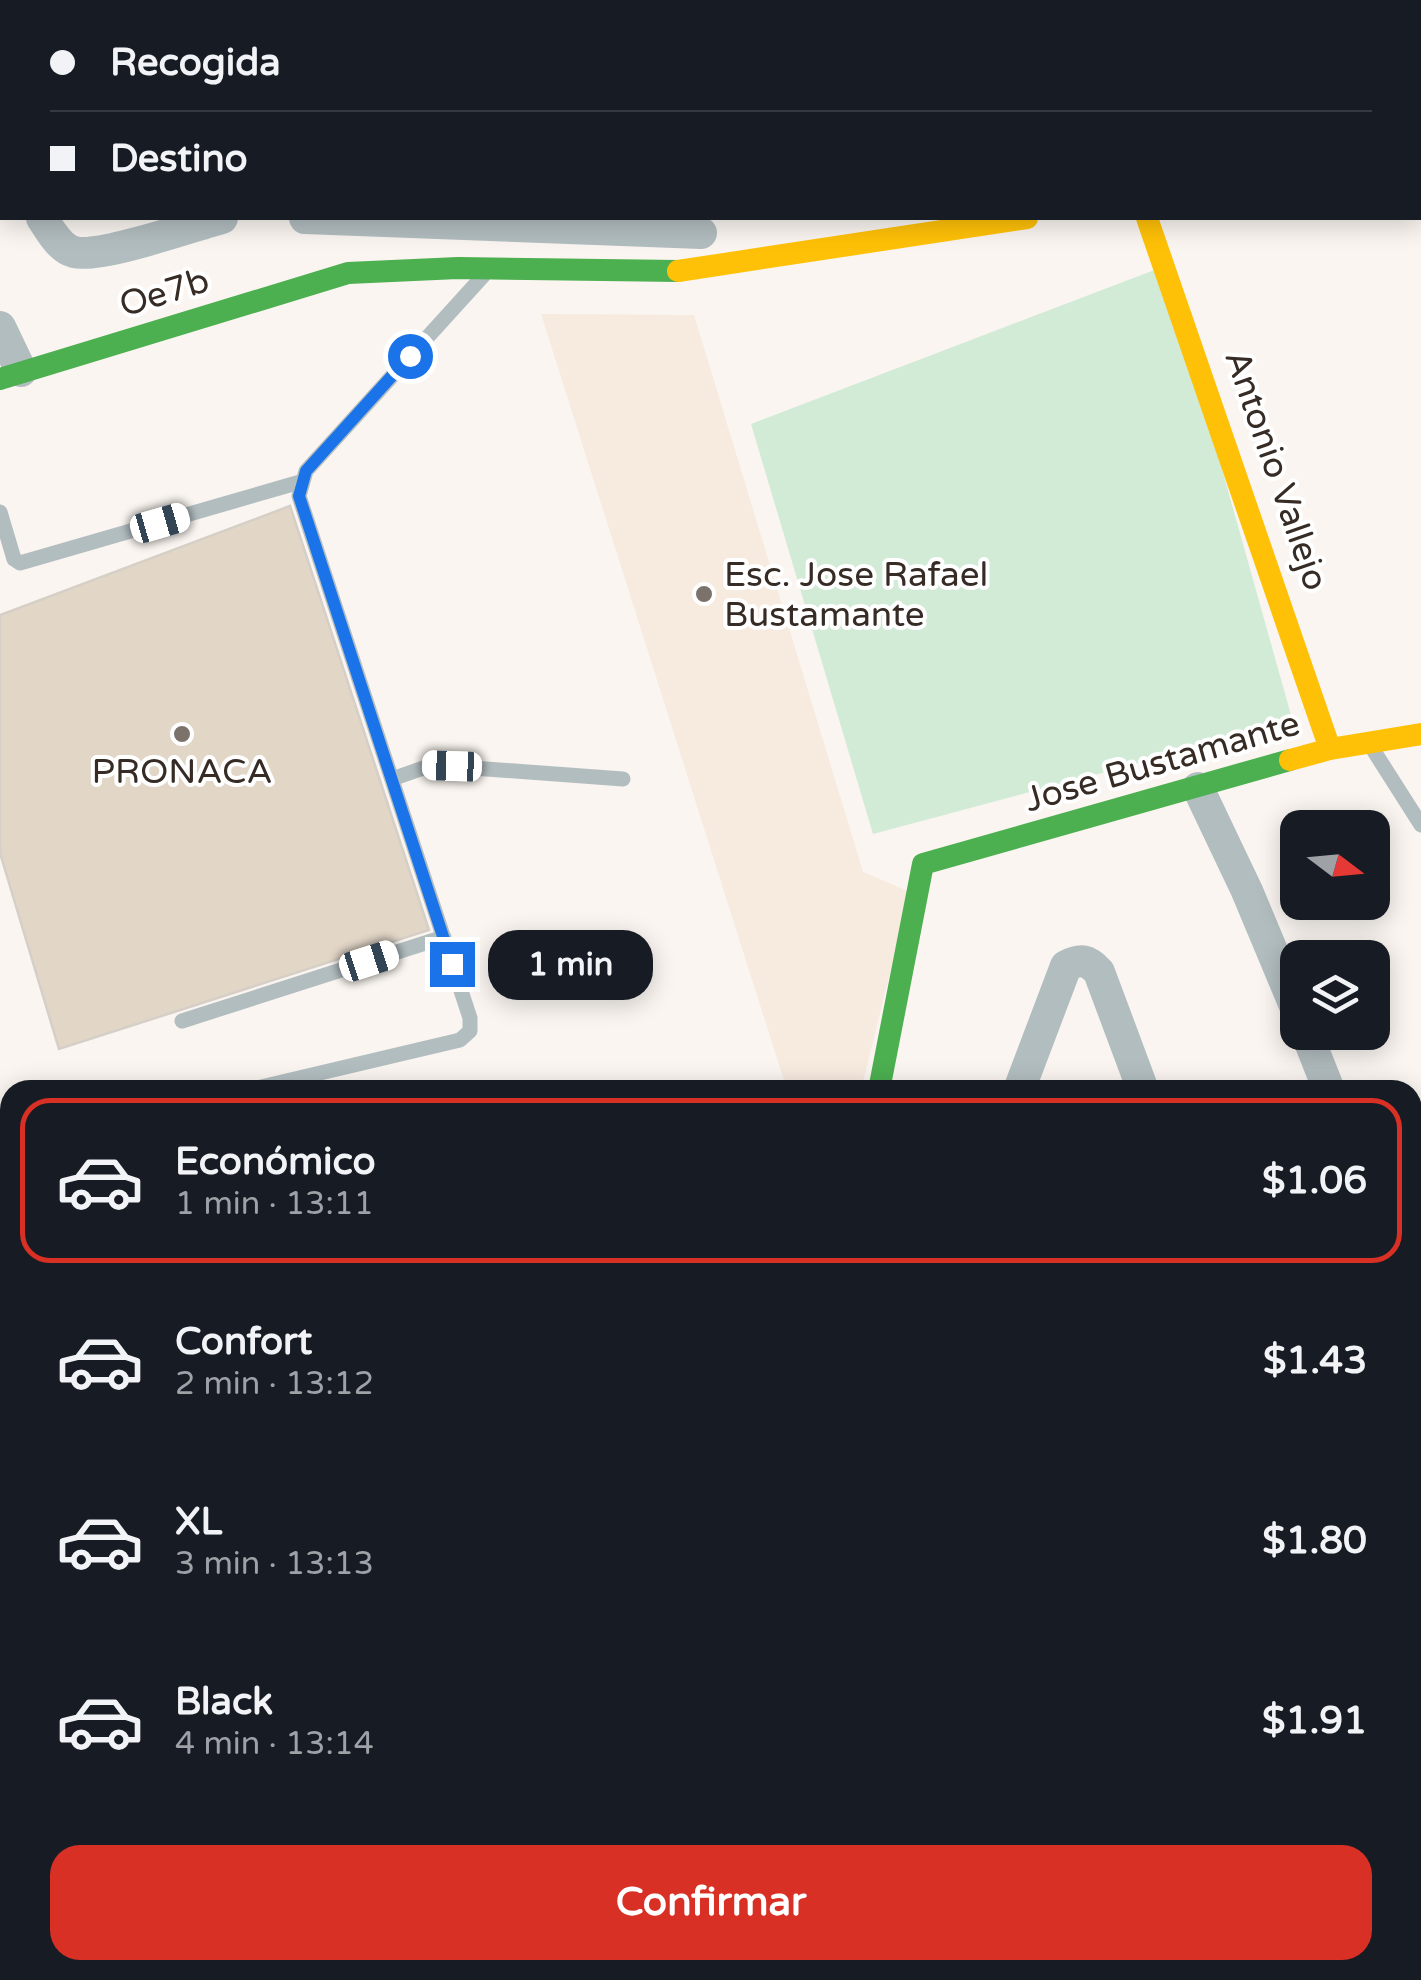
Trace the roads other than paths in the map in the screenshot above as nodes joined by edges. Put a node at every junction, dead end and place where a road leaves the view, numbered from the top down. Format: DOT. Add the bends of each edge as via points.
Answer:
graph roads {
  1 [pos="43,220"];
  2 [pos="215,220"];
  3 [pos="417,220"];
  4 [pos="1014,220"];
  5 [pos="1147,220"];
  6 [pos="700,225"];
  7 [pos="708,266"];
  8 [pos="488,269"];
  9 [pos="0,327"];
  10 [pos="10,375"];
  11 [pos="300,482"];
  12 [pos="0,512"];
  13 [pos="1421,734"];
  14 [pos="1369,745"];
  15 [pos="1330,750"];
  16 [pos="392,779"];
  17 [pos="623,779"];
  18 [pos="1198,788"];
  19 [pos="1421,825"];
  20 [pos="444,937"];
  21 [pos="1280,970"];
  22 [pos="182,1021"];
  23 [pos="1313,1050"];
  24 [pos="290,1080"];
  25 [pos="881,1080"];
  26 [pos="1022,1080"];
  27 [pos="1139,1080"];
  28 [pos="1326,1080"];
  1 -- 2 [label="street" via="73,252 96,252"];
  3 -- 6 [label="street"];
  4 -- 7 [label="street, Oe7b"];
  5 -- 15 [label="street, Antonio Vallejo"];
  6 -- 7 [label="street"];
  7 -- 8 [label="street, Oe7b" via="672,272"];
  8 -- 10 [label="street, Oe7b" via="348,272"];
  8 -- 11 [label="lane"];
  9 -- 10 [label="street"];
  11 -- 12 [label="lane" via="20,563"];
  11 -- 16 [label="lane" via="299,496"];
  13 -- 14 [label="street, Jose Bustamante"];
  14 -- 15 [label="street, Jose Bustamante"];
  14 -- 19 [label="lane"];
  15 -- 18 [label="street, Jose Bustamante"];
  16 -- 17 [label="lane" via="432,765"];
  16 -- 20 [label="lane"];
  18 -- 21 [label="street"];
  18 -- 25 [label="street, Jose Bustamante" via="923,864"];
  20 -- 22 [label="lane"];
  20 -- 24 [label="lane" via="470,1031 460,1040"];
  23 -- 28 [label="street"];
  26 -- 27 [label="street" via="1066,966 1082,960 1099,972"];
}
